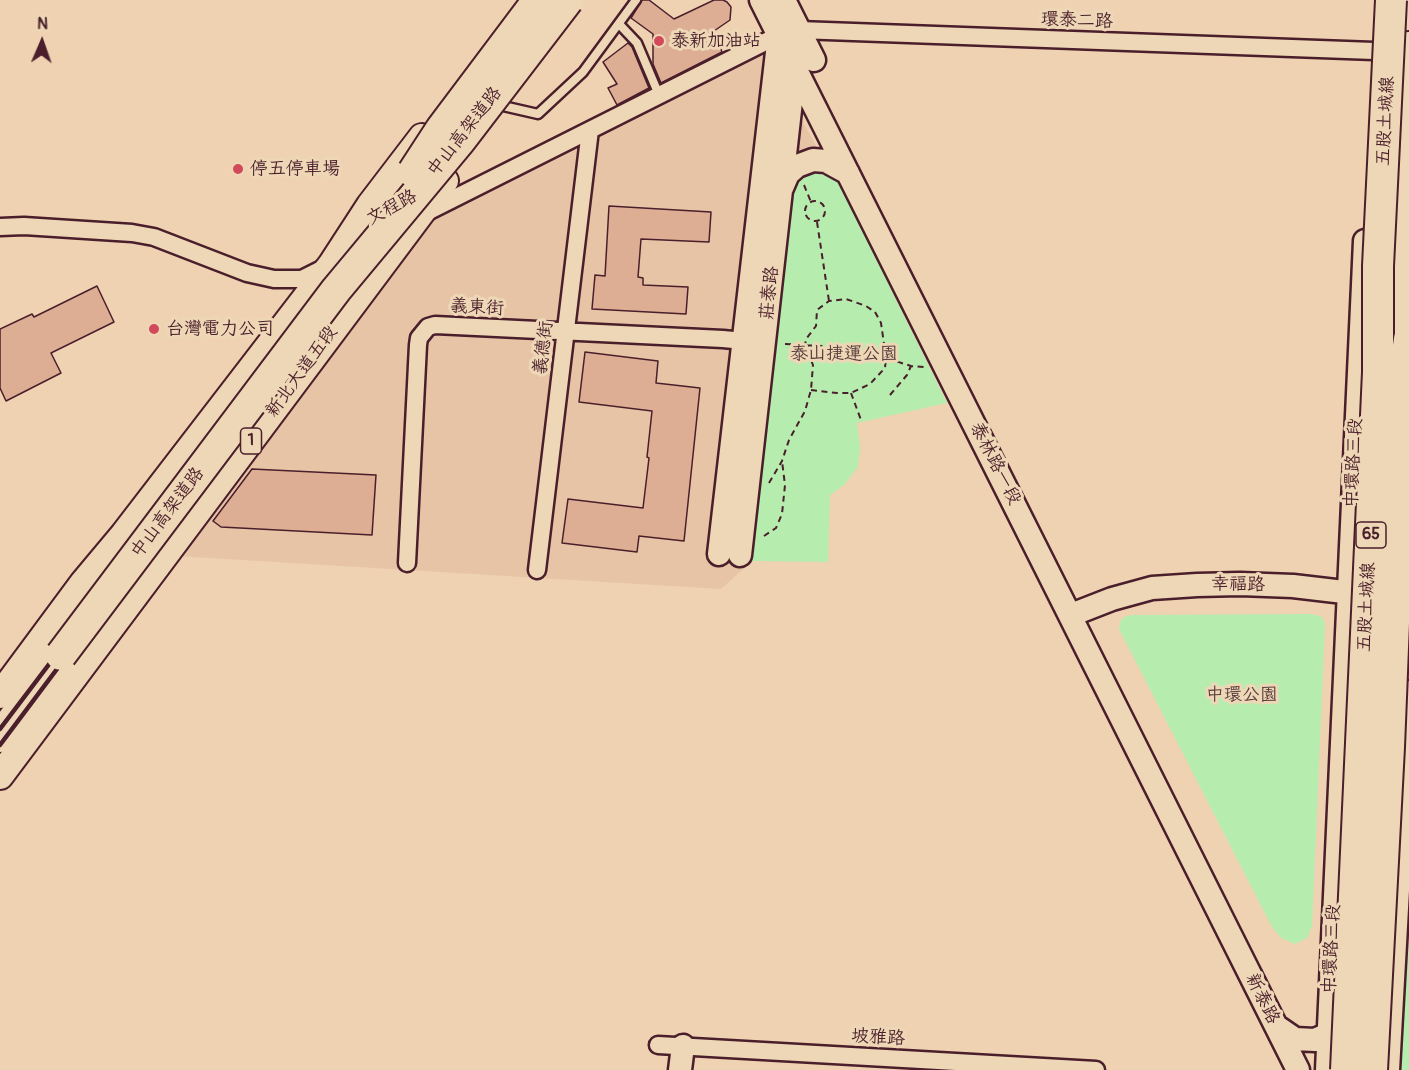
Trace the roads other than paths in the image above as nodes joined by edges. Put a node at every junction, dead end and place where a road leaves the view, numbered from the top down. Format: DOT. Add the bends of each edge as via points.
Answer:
graph roads {
  1 [pos="525,0"];
  2 [pos="538,0"];
  3 [pos="568,0"];
  4 [pos="585,0"];
  5 [pos="636,0"];
  6 [pos="761,0"];
  7 [pos="784,0"];
  8 [pos="1376,0"];
  9 [pos="1391,0"];
  10 [pos="619,24"];
  11 [pos="506,25"];
  12 [pos="789,32"];
  13 [pos="1409,47"];
  14 [pos="1374,51"];
  15 [pos="543,55"];
  16 [pos="805,64"];
  17 [pos="658,95"];
  18 [pos="503,106"];
  19 [pos="590,130"];
  20 [pos="848,173"];
  21 [pos="781,190"];
  22 [pos="417,216"];
  23 [pos="0,227"];
  24 [pos="334,277"];
  25 [pos="566,332"];
  26 [pos="1409,339"];
  27 [pos="764,342"];
  28 [pos="1391,373"];
  29 [pos="112,548"];
  30 [pos="729,554"];
  31 [pos="406,563"];
  32 [pos="537,570"];
  33 [pos="143,586"];
  34 [pos="1347,592"];
  35 [pos="1409,603"];
  36 [pos="1071,615"];
  37 [pos="1409,692"];
  38 [pos="0,695"];
  39 [pos="0,737"];
  40 [pos="0,776"];
  41 [pos="1227,928"];
  42 [pos="1276,1026"];
  43 [pos="1328,1034"];
  44 [pos="658,1045"];
  45 [pos="683,1046"];
  46 [pos="975,1066"];
  47 [pos="680,1070"];
  48 [pos="1096,1070"];
  49 [pos="1298,1070"];
  50 [pos="1326,1070"];
  51 [pos="1346,1070"];
  52 [pos="1372,1070"];
  53 [pos="1388,1070"];
  1 -- 11 [label="main road, 1"];
  2 -- 24 [label="highway, 中山高架道路 / 1, bridge"];
  3 -- 24 [label="highway, 中山高架道路 / 1, bridge" via="460,141"];
  4 -- 15 [label="main road, 新北大道五段 / 1"];
  5 -- 10 [label="lane"];
  6 -- 12 [label="street, 泰林路一段"];
  7 -- 12 [label="street, 泰林路一段"];
  8 -- 14 [label="street, 中環路三段"];
  9 -- 28 [label="highway, 五股土城線 / 65, bridge" via="1378,266"];
  10 -- 17 [label="lane" via="637,43"];
  10 -- 18 [label="lane" via="584,72 538,114"];
  11 -- 15 [label="main road" via="505,39 514,52"];
  11 -- 24 [label="main road, 1" via="370,205"];
  12 -- 14 [label="street, 環泰二路"];
  12 -- 16 [label="street, 泰林路一段"];
  12 -- 17 [label="street, 文程路"];
  12 -- 27 [label="street, 莊泰路"];
  13 -- 28 [label="highway, bridge"];
  14 -- 34 [label="street, 中環路三段"];
  15 -- 18 [label="main road, 新北大道五段 / 1"];
  16 -- 20 [label="street, 泰林路一段"];
  16 -- 21 [label="street, 莊泰路"];
  17 -- 19 [label="street, 文程路"];
  18 -- 22 [label="main road, 新北大道五段 / 1"];
  19 -- 22 [label="street, 文程路"];
  19 -- 25 [label="street, 義德街"];
  20 -- 21 [label="street" via="826,161 813,160 788,174"];
  20 -- 36 [label="street, 泰林路一段"];
  21 -- 27 [label="street, 莊泰路"];
  22 -- 24 [label="street, 文程路"];
  22 -- 33 [label="main road, 新北大道五段 / 1"];
  23 -- 24 [label="street, 文程路" via="132,233 274,279"];
  24 -- 29 [label="main road, 1"];
  24 -- 39 [label="highway, 中山高架道路 / 1, bridge"];
  25 -- 27 [label="street, 義東街"];
  25 -- 31 [label="street, 義東街" via="435,325 423,331 418,345"];
  25 -- 32 [label="street, 義德街"];
  26 -- 28 [label="highway, 五股土城線 / 65, bridge"];
  27 -- 30 [label="street, 莊泰路"];
  28 -- 51 [label="highway, 五股土城線 / 65, bridge"];
  28 -- 52 [label="highway, 五股土城線 / 65, bridge" via="1389,747"];
  29 -- 33 [label="main road" via="138,547 148,552 151,562"];
  29 -- 38 [label="main road, 1"];
  33 -- 40 [label="main road, 新北大道五段 / 1"];
  34 -- 35 [label="street, 幸福路"];
  34 -- 36 [label="street, 幸福路" via="1240,584 1174,586 1112,599"];
  34 -- 43 [label="street, 中環路三段"];
  36 -- 41 [label="street, 泰林路一段"];
  37 -- 53 [label="street"];
  41 -- 42 [label="street, 新泰路"];
  42 -- 43 [label="street" via="1295,1039 1315,1040"];
  42 -- 49 [label="street, 新泰路"];
  43 -- 50 [label="street, 中環路三段"];
  44 -- 45 [label="street, 坡雅路"];
  45 -- 46 [label="street, 坡雅路"];
  45 -- 47 [label="street"];
  46 -- 48 [label="street, 坡雅路"];
}
